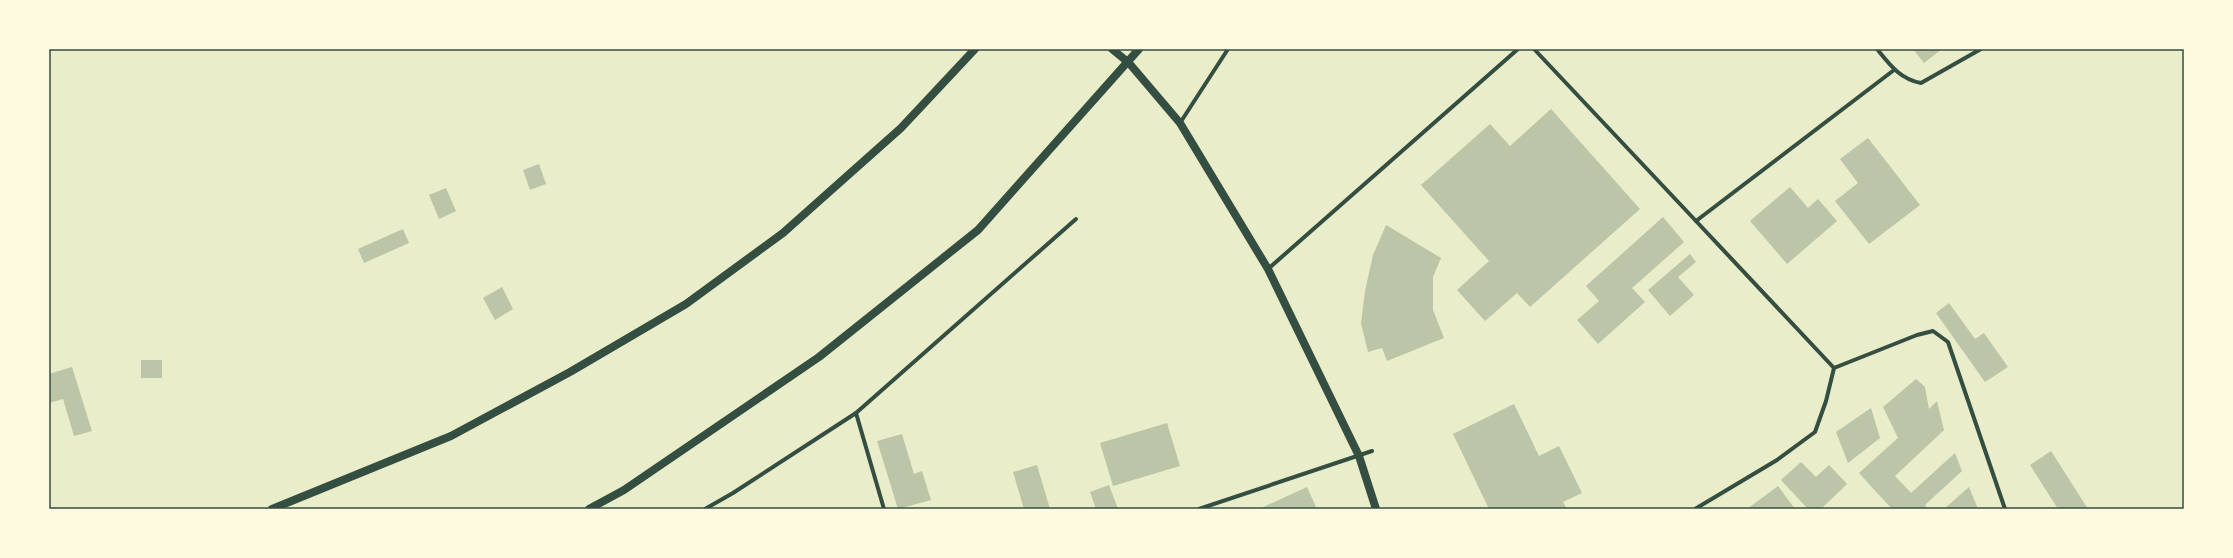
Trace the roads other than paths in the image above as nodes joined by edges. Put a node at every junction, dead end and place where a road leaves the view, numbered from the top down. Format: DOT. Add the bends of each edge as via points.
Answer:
graph roads {
  1 [pos="976,49"];
  2 [pos="1112,49"];
  3 [pos="1139,49"];
  4 [pos="1228,49"];
  5 [pos="1518,49"];
  6 [pos="1534,49"];
  7 [pos="1877,49"];
  8 [pos="1981,49"];
  9 [pos="1129,63"];
  10 [pos="1894,70"];
  11 [pos="1180,123"];
  12 [pos="1076,219"];
  13 [pos="1696,221"];
  14 [pos="1268,269"];
  15 [pos="1834,368"];
  16 [pos="856,413"];
  17 [pos="1372,451"];
  18 [pos="1359,456"];
  19 [pos="272,509"];
  20 [pos="589,509"];
  21 [pos="705,509"];
  22 [pos="884,509"];
  23 [pos="1199,509"];
  24 [pos="1376,509"];
  25 [pos="1695,509"];
  26 [pos="2005,509"];
  1 -- 19 [label="main road" via="901,128 783,233 686,304 570,372 451,436"];
  2 -- 9 [label="main road"];
  3 -- 9 [label="main road"];
  4 -- 11 [label="street"];
  5 -- 14 [label="street"];
  6 -- 13 [label="street"];
  7 -- 10 [label="street"];
  8 -- 10 [label="street" via="1921,84 1909,81"];
  9 -- 11 [label="main road"];
  9 -- 20 [label="main road" via="978,230 820,357 624,490"];
  10 -- 13 [label="street"];
  11 -- 14 [label="main road"];
  12 -- 16 [label="street"];
  13 -- 15 [label="street"];
  14 -- 18 [label="main road"];
  15 -- 25 [label="street" via="1815,432 1777,460"];
  15 -- 26 [label="street" via="1933,331 1948,342"];
  16 -- 21 [label="street"];
  16 -- 22 [label="street"];
  17 -- 18 [label="street"];
  18 -- 23 [label="street"];
  18 -- 24 [label="main road"];
}
